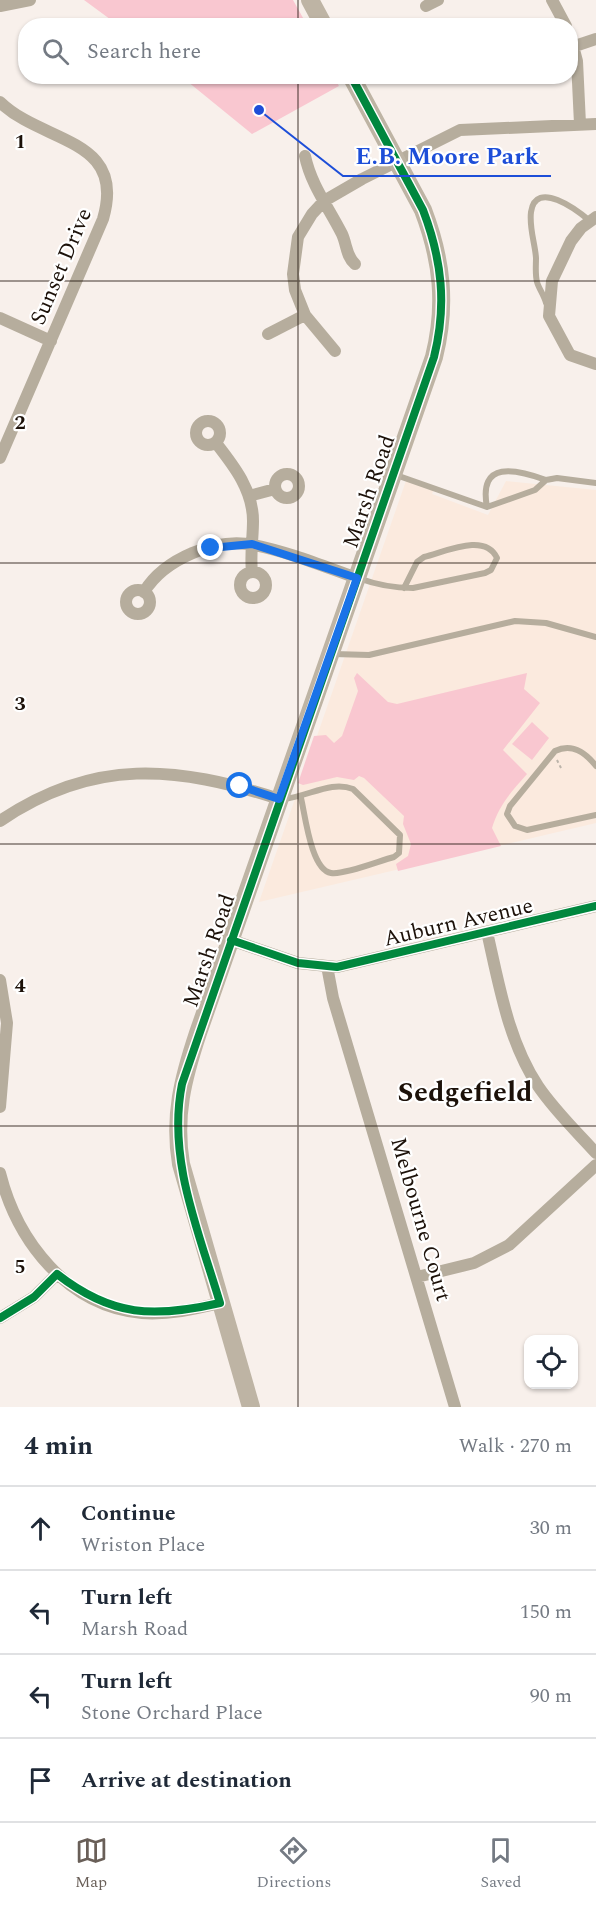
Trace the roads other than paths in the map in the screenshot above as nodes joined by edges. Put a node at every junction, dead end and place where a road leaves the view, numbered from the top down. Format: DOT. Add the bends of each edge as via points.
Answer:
graph roads {
  1 [pos="30,0"];
  2 [pos="310,0"];
  3 [pos="438,0"];
  4 [pos="552,0"];
  5 [pos="0,6"];
  6 [pos="426,6"];
  7 [pos="320,18"];
  8 [pos="562,18"];
  9 [pos="596,39"];
  10 [pos="578,41"];
  11 [pos="355,84"];
  12 [pos="577,84"];
  13 [pos="0,102"];
  14 [pos="580,124"];
  15 [pos="596,124"];
  16 [pos="305,156"];
  17 [pos="397,161"];
  18 [pos="324,201"];
  19 [pos="594,222"];
  20 [pos="354,264"];
  21 [pos="305,315"];
  22 [pos="549,316"];
  23 [pos="0,318"];
  24 [pos="268,334"];
  25 [pos="51,341"];
  26 [pos="334,351"];
  27 [pos="596,364"];
  28 [pos="216,443"];
  29 [pos="0,458"];
  30 [pos="393,474"];
  31 [pos="546,480"];
  32 [pos="596,483"];
  33 [pos="275,489"];
  34 [pos="249,496"];
  35 [pos="487,507"];
  36 [pos="252,544"];
  37 [pos="252,572"];
  38 [pos="357,578"];
  39 [pos="404,588"];
  40 [pos="144,592"];
  41 [pos="596,637"];
  42 [pos="331,653"];
  43 [pos="596,766"];
  44 [pos="301,798"];
  45 [pos="279,799"];
  46 [pos="596,815"];
  47 [pos="0,821"];
  48 [pos="596,906"];
  49 [pos="487,932"];
  50 [pos="231,940"];
  51 [pos="327,966"];
  52 [pos="0,980"];
  53 [pos="0,1107"];
  54 [pos="596,1153"];
  55 [pos="596,1165"];
  56 [pos="0,1173"];
  57 [pos="57,1274"];
  58 [pos="417,1277"];
  59 [pos="220,1304"];
  60 [pos="0,1318"];
  61 [pos="251,1407"];
  62 [pos="455,1407"];
  1 -- 5 [label="street"];
  2 -- 7 [label="street"];
  3 -- 6 [label="street"];
  4 -- 8 [label="street"];
  9 -- 10 [label="street"];
  11 -- 17 [label="street, Marsh Road"];
  12 -- 14 [label="street"];
  13 -- 25 [label="street, Sunset Drive" via="28,123 88,151 107,181 109,201 104,219"];
  14 -- 15 [label="street"];
  14 -- 17 [label="street" via="460,130"];
  16 -- 18 [label="street"];
  17 -- 18 [label="street"];
  17 -- 30 [label="street, Marsh Road" via="432,233 440,266 442,303 434,357"];
  18 -- 20 [label="street"];
  18 -- 21 [label="street" via="302,230 294,252 295,290"];
  19 -- 22 [label="street" via="581,228 552,281"];
  19 -- 22 [label="lane" via="551,197 535,201 531,212 535,268"];
  21 -- 24 [label="street"];
  21 -- 26 [label="street"];
  22 -- 27 [label="street" via="570,355"];
  23 -- 25 [label="street"];
  25 -- 29 [label="street, Sunset Drive"];
  28 -- 34 [label="street"];
  30 -- 35 [label="lane"];
  30 -- 38 [label="street, Marsh Road"];
  31 -- 32 [label="lane"];
  31 -- 35 [label="lane" via="535,490"];
  31 -- 35 [label="lane" via="504,470 492,476 484,492"];
  33 -- 34 [label="street"];
  34 -- 36 [label="street"];
  36 -- 37 [label="street"];
  36 -- 38 [label="street"];
  36 -- 40 [label="street" via="193,554 161,572"];
  38 -- 39 [label="lane" via="387,588"];
  38 -- 42 [label="street, Marsh Road"];
  39 -- 39 [label="lane" via="485,573 497,558 489,547 479,544 424,557 417,562"];
  41 -- 42 [label="lane" via="546,623 515,621 369,655"];
  42 -- 45 [label="street, Marsh Road"];
  43 -- 46 [label="lane" via="575,748 562,747 507,814 515,826 527,830"];
  44 -- 44 [label="lane" via="315,859 323,869 331,873 342,871 399,853 400,835 353,789 332,786"];
  44 -- 45 [label="lane"];
  45 -- 47 [label="street" via="203,777 139,772 89,780 52,792"];
  45 -- 50 [label="street, Marsh Road"];
  48 -- 49 [label="street, Auburn Avenue"];
  49 -- 51 [label="street, Auburn Avenue" via="345,966"];
  49 -- 54 [label="street" via="502,998 524,1060 553,1107"];
  50 -- 51 [label="street" via="298,963"];
  50 -- 59 [label="street, Marsh Road" via="185,1071 176,1132 187,1189"];
  51 -- 58 [label="street, Melbourne Court" via="333,998"];
  52 -- 53 [label="street" via="7,1023"];
  55 -- 58 [label="street" via="509,1245 474,1263"];
  56 -- 57 [label="street" via="20,1228"];
  57 -- 59 [label="street" via="84,1294 133,1312 164,1313"];
  57 -- 60 [label="street" via="34,1298"];
  58 -- 62 [label="street, Melbourne Court"];
  59 -- 61 [label="street, Marsh Road"];
}
